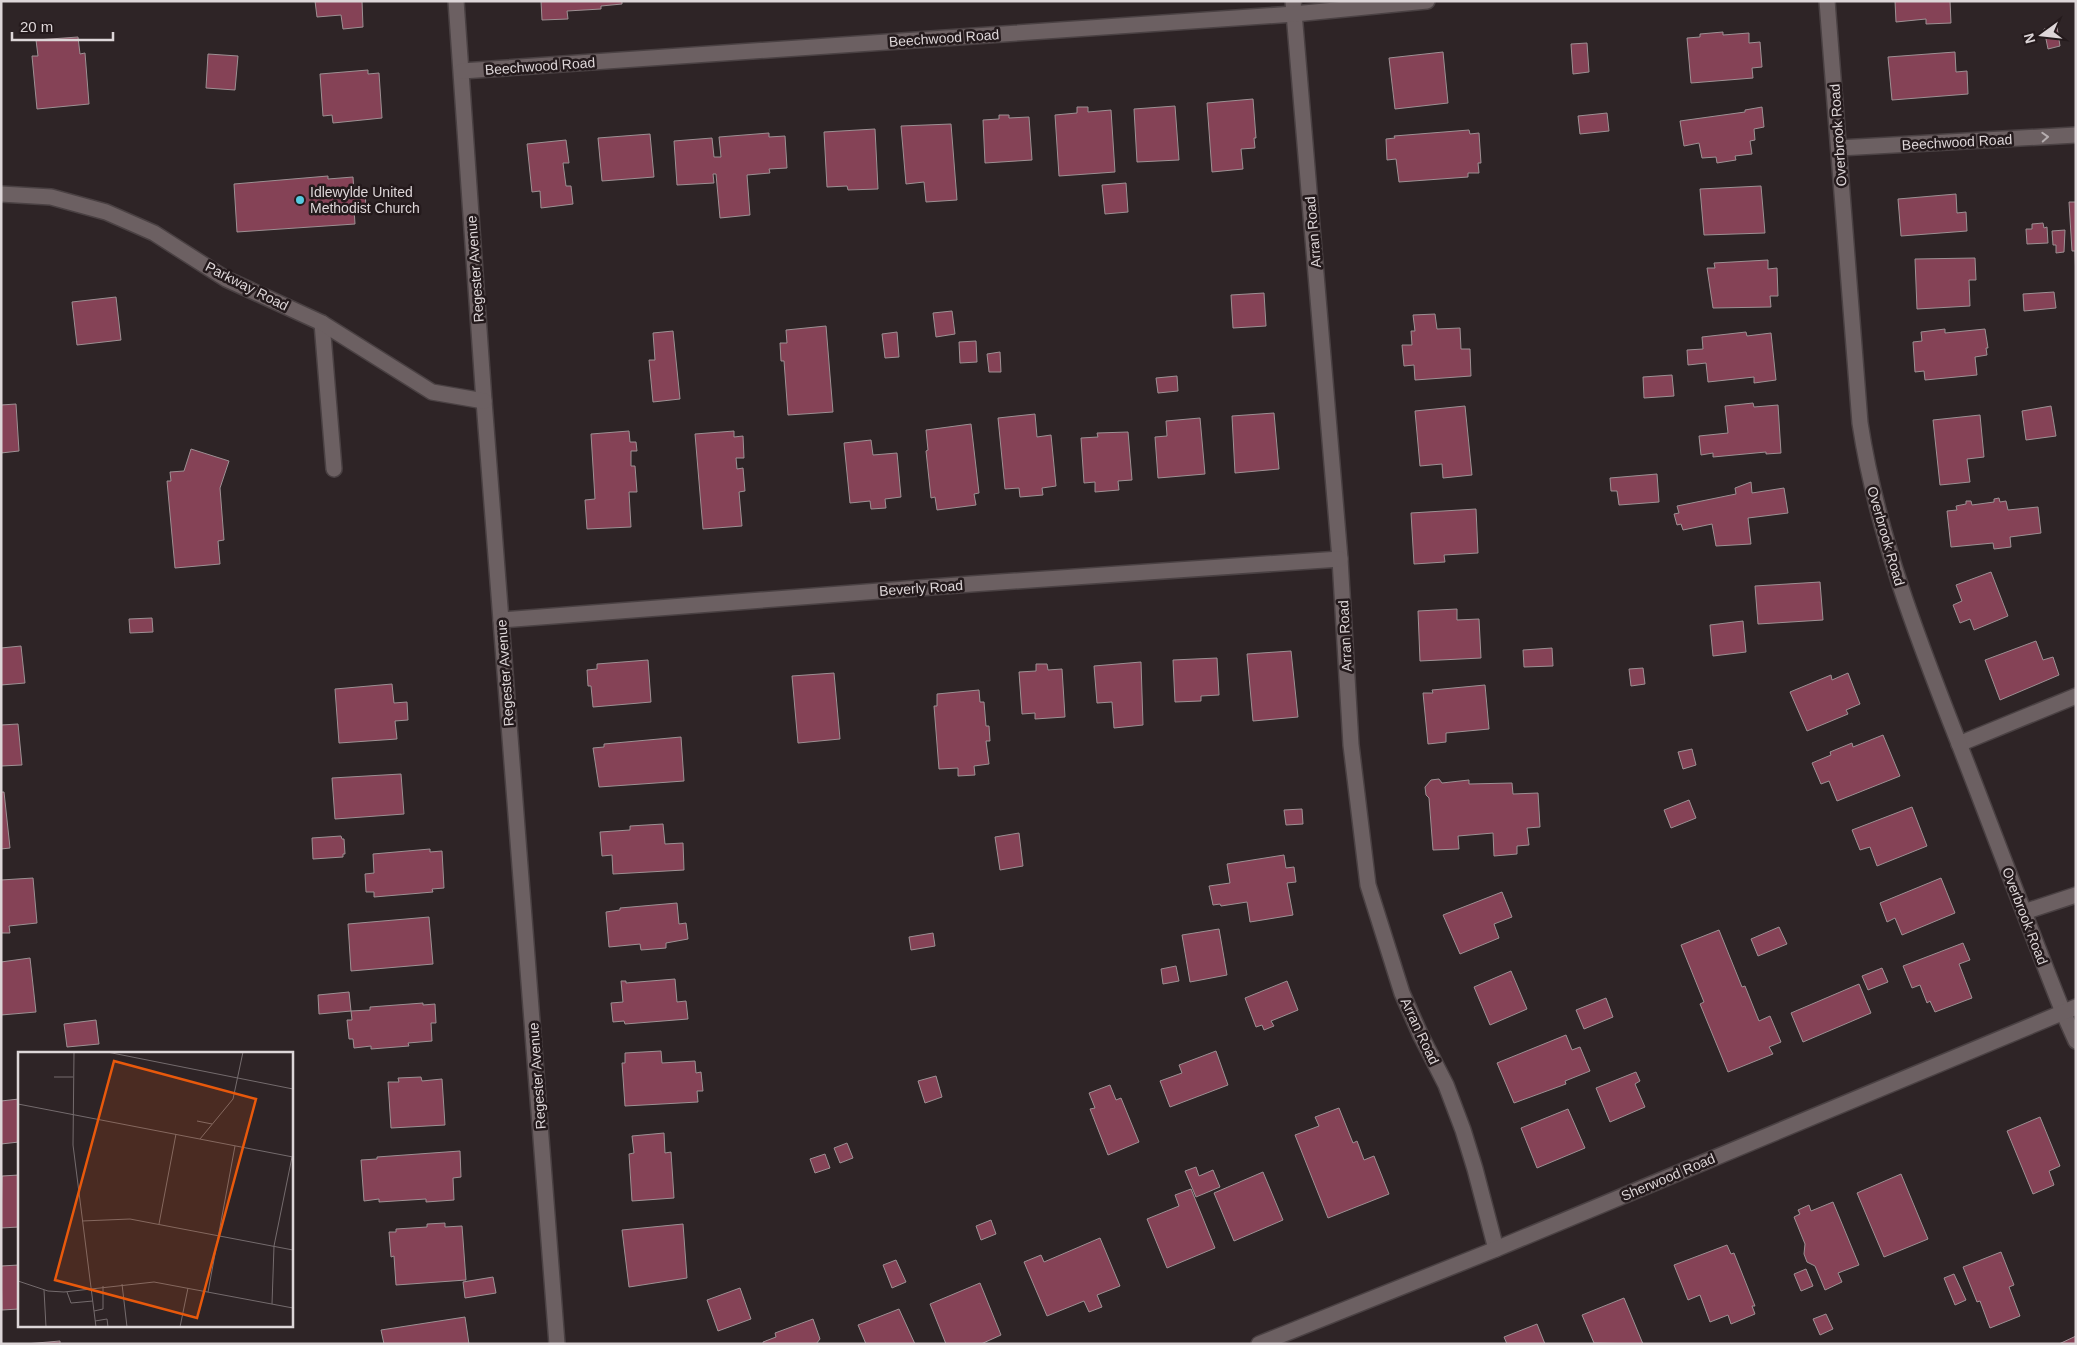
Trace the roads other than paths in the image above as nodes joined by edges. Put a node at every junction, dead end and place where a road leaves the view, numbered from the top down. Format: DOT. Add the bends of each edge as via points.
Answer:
graph roads {
  1 [pos="456,1"];
  2 [pos="1427,1"];
  3 [pos="1827,1"];
  4 [pos="1294,7"];
  5 [pos="462,71"];
  6 [pos="2076,135"];
  7 [pos="1839,148"];
  8 [pos="1,194"];
  9 [pos="322,323"];
  10 [pos="484,401"];
  11 [pos="334,469"];
  12 [pos="1340,559"];
  13 [pos="501,620"];
  14 [pos="2076,696"];
  15 [pos="1959,744"];
  16 [pos="2076,895"];
  17 [pos="2024,912"];
  18 [pos="2069,1010"];
  19 [pos="2076,1041"];
  20 [pos="1496,1249"];
  21 [pos="557,1344"];
  22 [pos="1259,1344"];
  1 -- 5 [label="street, Regester Avenue"];
  2 -- 4 [label="street, Beechwood Road"];
  3 -- 7 [label="street, Overbrook Road"];
  4 -- 5 [label="street, Beechwood Road"];
  4 -- 12 [label="street, Arran Road"];
  5 -- 10 [label="street, Regester Avenue"];
  7 -- 6 [label="street, Beechwood Road, one-way"];
  7 -- 15 [label="street, Overbrook Road" via="1860,423 1867,469 1916,632"];
  8 -- 9 [label="street, Parkway Road" via="51,197 106,212 154,233 226,279"];
  9 -- 10 [label="street, Parkway Road" via="432,392"];
  9 -- 11 [label="street"];
  10 -- 13 [label="street, Regester Avenue"];
  12 -- 13 [label="street, Beverly Road"];
  12 -- 20 [label="street, Arran Road" via="1351,745 1368,885 1402,993 1446,1085 1463,1130"];
  13 -- 21 [label="street, Regester Avenue"];
  14 -- 15 [label="street"];
  15 -- 17 [label="street, Overbrook Road"];
  16 -- 17 [label="street"];
  17 -- 18 [label="street, Overbrook Road"];
  18 -- 19 [label="street, Overbrook Road"];
  18 -- 20 [label="street, Sherwood Road"];
  20 -- 22 [label="street, Sherwood Road"];
}
